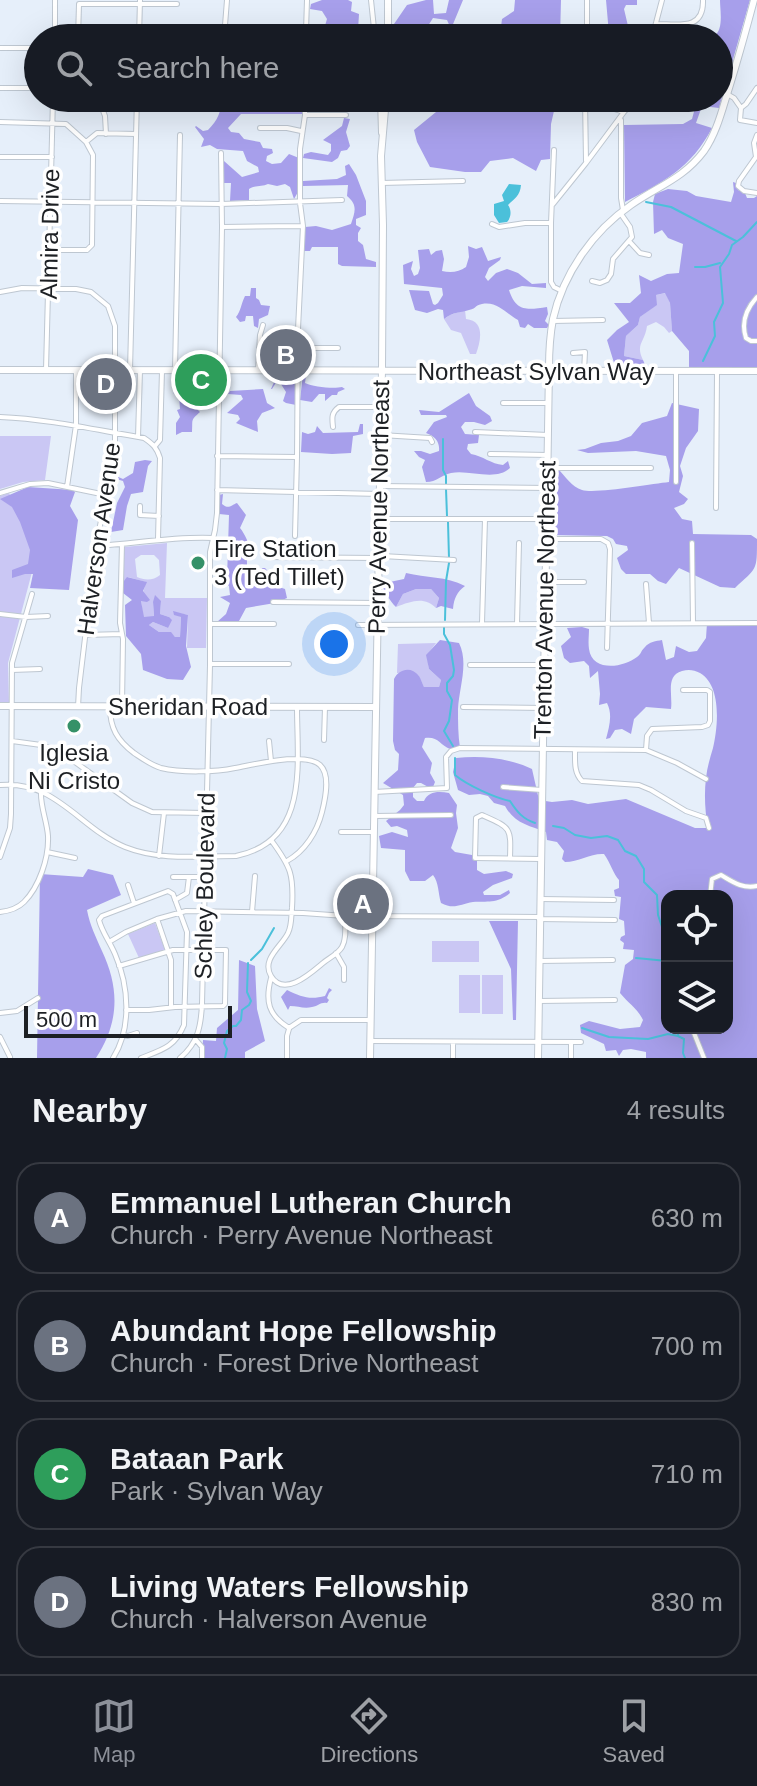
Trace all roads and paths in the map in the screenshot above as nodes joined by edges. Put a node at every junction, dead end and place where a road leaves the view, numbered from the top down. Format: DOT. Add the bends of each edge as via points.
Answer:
graph roads {
  1 [pos="55,0"];
  2 [pos="227,0"];
  3 [pos="307,0"];
  4 [pos="371,0"];
  5 [pos="388,0"];
  6 [pos="587,0"];
  7 [pos="662,0"];
  8 [pos="703,0"];
  9 [pos="140,2"];
  10 [pos="177,4"];
  11 [pos="755,4"];
  12 [pos="55,24"];
  13 [pos="78,24"];
  14 [pos="139,24"];
  15 [pos="225,24"];
  16 [pos="306,24"];
  17 [pos="374,24"];
  18 [pos="388,24"];
  19 [pos="587,24"];
  20 [pos="656,24"];
  21 [pos="0,48"];
  22 [pos="24,48"];
  23 [pos="733,75"];
  24 [pos="0,88"];
  25 [pos="24,88"];
  26 [pos="757,88"];
  27 [pos="733,97"];
  28 [pos="741,108"];
  29 [pos="52,112"];
  30 [pos="104,112"];
  31 [pos="137,112"];
  32 [pos="383,112"];
  33 [pos="585,112"];
  34 [pos="624,112"];
  35 [pos="721,112"];
  36 [pos="305,115"];
  37 [pos="346,115"];
  38 [pos="621,120"];
  39 [pos="0,122"];
  40 [pos="52,123"];
  41 [pos="757,123"];
  42 [pos="260,128"];
  43 [pos="302,132"];
  44 [pos="106,134"];
  45 [pos="137,134"];
  46 [pos="180,135"];
  47 [pos="757,135"];
  48 [pos="86,142"];
  49 [pos="554,150"];
  50 [pos="221,153"];
  51 [pos="0,157"];
  52 [pos="52,157"];
  53 [pos="586,163"];
  54 [pos="463,181"];
  55 [pos="381,183"];
  56 [pos="757,193"];
  57 [pos="342,200"];
  58 [pos="0,201"];
  59 [pos="50,202"];
  60 [pos="92,202"];
  61 [pos="135,203"];
  62 [pos="300,203"];
  63 [pos="179,204"];
  64 [pos="221,204"];
  65 [pos="552,206"];
  66 [pos="622,212"];
  67 [pos="551,223"];
  68 [pos="492,224"];
  69 [pos="303,226"];
  70 [pos="222,227"];
  71 [pos="629,241"];
  72 [pos="50,250"];
  73 [pos="649,255"];
  74 [pos="592,281"];
  75 [pos="49,289"];
  76 [pos="562,291"];
  77 [pos="0,292"];
  78 [pos="757,297"];
  79 [pos="603,320"];
  80 [pos="553,321"];
  81 [pos="263,325"];
  82 [pos="757,341"];
  83 [pos="298,348"];
  84 [pos="338,348"];
  85 [pos="573,353"];
  86 [pos="0,370"];
  87 [pos="46,370"];
  88 [pos="76,370"];
  89 [pos="114,370"];
  90 [pos="130,370"];
  91 [pos="140,370"];
  92 [pos="175,370"];
  93 [pos="219,370"];
  94 [pos="258,370"];
  95 [pos="162,371"];
  96 [pos="298,371"];
  97 [pos="382,371"];
  98 [pos="757,371"];
  99 [pos="549,372"];
  100 [pos="584,372"];
  101 [pos="676,372"];
  102 [pos="717,372"];
  103 [pos="503,403"];
  104 [pos="548,403"];
  105 [pos="381,407"];
  106 [pos="0,417"];
  107 [pos="76,425"];
  108 [pos="333,427"];
  109 [pos="115,432"];
  110 [pos="475,432"];
  111 [pos="381,435"];
  112 [pos="548,435"];
  113 [pos="138,437"];
  114 [pos="432,442"];
  115 [pos="155,446"];
  116 [pos="490,454"];
  117 [pos="548,455"];
  118 [pos="217,456"];
  119 [pos="297,457"];
  120 [pos="547,468"];
  121 [pos="651,468"];
  122 [pos="676,482"];
  123 [pos="67,487"];
  124 [pos="547,488"];
  125 [pos="217,490"];
  126 [pos="380,490"];
  127 [pos="296,491"];
  128 [pos="0,493"];
  129 [pos="106,495"];
  130 [pos="140,506"];
  131 [pos="716,508"];
  132 [pos="159,516"];
  133 [pos="379,519"];
  134 [pos="485,519"];
  135 [pos="547,519"];
  136 [pos="295,536"];
  137 [pos="213,538"];
  138 [pos="158,539"];
  139 [pos="547,539"];
  140 [pos="519,543"];
  141 [pos="692,543"];
  142 [pos="122,544"];
  143 [pos="96,546"];
  144 [pos="266,557"];
  145 [pos="378,557"];
  146 [pos="454,560"];
  147 [pos="546,582"];
  148 [pos="584,582"];
  149 [pos="646,584"];
  150 [pos="32,594"];
  151 [pos="273,602"];
  152 [pos="378,603"];
  153 [pos="0,614"];
  154 [pos="48,616"];
  155 [pos="26,617"];
  156 [pos="482,623"];
  157 [pos="649,623"];
  158 [pos="693,623"];
  159 [pos="757,623"];
  160 [pos="210,624"];
  161 [pos="274,624"];
  162 [pos="517,624"];
  163 [pos="545,624"];
  164 [pos="608,624"];
  165 [pos="358,625"];
  166 [pos="377,625"];
  167 [pos="122,634"];
  168 [pos="85,635"];
  169 [pos="607,648"];
  170 [pos="210,664"];
  171 [pos="289,664"];
  172 [pos="470,665"];
  173 [pos="544,665"];
  174 [pos="40,669"];
  175 [pos="12,670"];
  176 [pos="683,690"];
  177 [pos="0,706"];
  178 [pos="11,706"];
  179 [pos="78,707"];
  180 [pos="110,707"];
  181 [pos="122,707"];
  182 [pos="209,707"];
  183 [pos="297,707"];
  184 [pos="325,707"];
  185 [pos="376,707"];
  186 [pos="463,707"];
  187 [pos="544,708"];
  188 [pos="324,740"];
  189 [pos="12,741"];
  190 [pos="269,741"];
  191 [pos="543,750"];
  192 [pos="646,750"];
  193 [pos="575,751"];
  194 [pos="297,760"];
  195 [pos="271,761"];
  196 [pos="207,770"];
  197 [pos="706,779"];
  198 [pos="11,784"];
  199 [pos="0,785"];
  200 [pos="503,787"];
  201 [pos="542,790"];
  202 [pos="41,791"];
  203 [pos="374,792"];
  204 [pos="164,813"];
  205 [pos="206,813"];
  206 [pos="451,815"];
  207 [pos="374,816"];
  208 [pos="709,828"];
  209 [pos="341,832"];
  210 [pos="373,832"];
  211 [pos="0,836"];
  212 [pos="7,838"];
  213 [pos="271,840"];
  214 [pos="47,852"];
  215 [pos="159,856"];
  216 [pos="205,856"];
  217 [pos="0,857"];
  218 [pos="75,858"];
  219 [pos="510,858"];
  220 [pos="540,859"];
  221 [pos="287,861"];
  222 [pos="255,876"];
  223 [pos="173,877"];
  224 [pos="189,877"];
  225 [pos="206,877"];
  226 [pos="128,885"];
  227 [pos="757,886"];
  228 [pos="711,890"];
  229 [pos="540,899"];
  230 [pos="175,900"];
  231 [pos="614,900"];
  232 [pos="134,903"];
  233 [pos="205,911"];
  234 [pos="0,912"];
  235 [pos="180,912"];
  236 [pos="252,912"];
  237 [pos="291,913"];
  238 [pos="345,916"];
  239 [pos="372,917"];
  240 [pos="539,918"];
  241 [pos="157,919"];
  242 [pos="615,920"];
  243 [pos="109,942"];
  244 [pos="187,949"];
  245 [pos="203,950"];
  246 [pos="169,951"];
  247 [pos="336,953"];
  248 [pos="613,960"];
  249 [pos="539,961"];
  250 [pos="119,966"];
  251 [pos="271,978"];
  252 [pos="344,980"];
  253 [pos="38,998"];
  254 [pos="615,1000"];
  255 [pos="539,1001"];
  256 [pos="186,1006"];
  257 [pos="171,1007"];
  258 [pos="202,1007"];
  259 [pos="126,1010"];
  260 [pos="0,1013"];
  261 [pos="370,1020"];
  262 [pos="289,1028"];
  263 [pos="137,1033"];
  264 [pos="694,1034"];
  265 [pos="123,1035"];
  266 [pos="0,1037"];
  267 [pos="196,1040"];
  268 [pos="370,1041"];
  269 [pos="453,1042"];
  270 [pos="581,1042"];
  271 [pos="538,1043"];
  272 [pos="571,1043"];
  273 [pos="10,1057"];
  274 [pos="114,1058"];
  275 [pos="141,1058"];
  276 [pos="180,1058"];
  277 [pos="202,1058"];
  278 [pos="287,1058"];
  279 [pos="370,1058"];
  280 [pos="453,1058"];
  281 [pos="538,1058"];
  282 [pos="571,1058"];
  283 [pos="704,1058"];
  1 -- 12 [label="street"];
  2 -- 15 [label="street"];
  3 -- 16 [label="street"];
  4 -- 17 [label="street"];
  5 -- 18 [label="main road"];
  6 -- 19 [label="street"];
  7 -- 20 [label="street"];
  8 -- 20 [label="street" via="695,21"];
  9 -- 10 [label="street"];
  9 -- 13 [label="street" via="79,4"];
  9 -- 14 [label="street"];
  11 -- 23 [label="main road, Trenton Avenue Northeast"];
  21 -- 22 [label="street"];
  24 -- 25 [label="street"];
  26 -- 28 [label="street"];
  27 -- 28 [label="street"];
  28 -- 41 [label="street" via="740,120"];
  29 -- 40 [label="street, Almira Drive"];
  30 -- 44 [label="street"];
  31 -- 45 [label="street"];
  32 -- 55 [label="main road, Perry Avenue Northeast"];
  33 -- 53 [label="street"];
  34 -- 53 [label="street"];
  35 -- 66 [label="main road, Trenton Avenue Northeast" via="696,160 679,177"];
  36 -- 37 [label="street"];
  36 -- 43 [label="street"];
  38 -- 66 [label="street"];
  39 -- 40 [label="street"];
  40 -- 48 [label="street" via="66,124"];
  40 -- 52 [label="street, Almira Drive"];
  42 -- 43 [label="street"];
  43 -- 62 [label="street"];
  44 -- 45 [label="street"];
  44 -- 48 [label="street" via="97,133"];
  45 -- 61 [label="street"];
  46 -- 63 [label="street"];
  47 -- 56 [label="street" via="756,157 738,186"];
  48 -- 60 [label="street" via="93,155"];
  49 -- 65 [label="street"];
  50 -- 64 [label="street, Schley Boulevard"];
  51 -- 52 [label="street"];
  52 -- 59 [label="street, Almira Drive"];
  53 -- 65 [label="street"];
  54 -- 55 [label="street"];
  55 -- 97 [label="main road, Perry Avenue Northeast"];
  57 -- 62 [label="street"];
  58 -- 59 [label="street"];
  59 -- 60 [label="street"];
  59 -- 72 [label="street, Almira Drive"];
  60 -- 61 [label="street"];
  60 -- 72 [label="street" via="92,245 87,250"];
  61 -- 63 [label="street"];
  61 -- 90 [label="street"];
  62 -- 64 [label="street"];
  62 -- 69 [label="street"];
  63 -- 64 [label="street"];
  63 -- 92 [label="street"];
  64 -- 70 [label="street, Schley Boulevard"];
  65 -- 67 [label="street"];
  66 -- 71 [label="street" via="630,227"];
  66 -- 76 [label="main road, Trenton Avenue Northeast" via="585,251"];
  67 -- 68 [label="street"];
  67 -- 76 [label="street" via="551,282"];
  69 -- 70 [label="street"];
  69 -- 83 [label="street"];
  70 -- 93 [label="street, Schley Boulevard"];
  71 -- 73 [label="street"];
  71 -- 74 [label="street" via="613,257 607,280"];
  72 -- 75 [label="street, Almira Drive"];
  75 -- 77 [label="street, Halverson Avenue"];
  75 -- 87 [label="street, Almira Drive"];
  75 -- 89 [label="street, Halverson Avenue" via="91,292 108,306 115,326"];
  76 -- 80 [label="main road, Trenton Avenue Northeast"];
  78 -- 82 [label="street" via="744,327 746,338"];
  79 -- 80 [label="street"];
  80 -- 99 [label="main road, Trenton Avenue Northeast"];
  81 -- 94 [label="street"];
  83 -- 84 [label="street"];
  83 -- 96 [label="street"];
  85 -- 100 [label="street" via="585,352"];
  86 -- 87 [label="main road, Northeast Sylvan Way"];
  87 -- 88 [label="main road, Northeast Sylvan Way"];
  88 -- 89 [label="main road, Northeast Sylvan Way"];
  88 -- 107 [label="street"];
  89 -- 90 [label="main road, Northeast Sylvan Way"];
  89 -- 109 [label="street, Halverson Avenue"];
  90 -- 91 [label="main road, Northeast Sylvan Way"];
  91 -- 95 [label="main road, Northeast Sylvan Way"];
  91 -- 113 [label="street"];
  92 -- 93 [label="main road, Northeast Sylvan Way"];
  92 -- 95 [label="main road, Northeast Sylvan Way"];
  93 -- 94 [label="main road, Northeast Sylvan Way"];
  93 -- 118 [label="street, Schley Boulevard"];
  94 -- 96 [label="main road, Northeast Sylvan Way"];
  95 -- 115 [label="street" via="160,440"];
  96 -- 97 [label="main road, Northeast Sylvan Way"];
  96 -- 119 [label="street"];
  97 -- 99 [label="main road, Northeast Sylvan Way"];
  97 -- 105 [label="main road, Perry Avenue Northeast"];
  98 -- 102 [label="main road, Northeast Sylvan Way"];
  99 -- 100 [label="main road, Northeast Sylvan Way"];
  99 -- 104 [label="main road, Trenton Avenue Northeast"];
  100 -- 101 [label="main road, Northeast Sylvan Way"];
  101 -- 102 [label="main road, Northeast Sylvan Way"];
  101 -- 122 [label="street"];
  102 -- 131 [label="street"];
  103 -- 104 [label="street"];
  104 -- 112 [label="main road, Trenton Avenue Northeast"];
  105 -- 108 [label="street" via="339,407 332,416"];
  105 -- 111 [label="main road, Perry Avenue Northeast"];
  106 -- 107 [label="street"];
  107 -- 109 [label="street"];
  107 -- 123 [label="street"];
  109 -- 113 [label="street"];
  109 -- 129 [label="street, Halverson Avenue"];
  110 -- 112 [label="street"];
  111 -- 114 [label="street"];
  111 -- 126 [label="main road, Perry Avenue Northeast"];
  112 -- 117 [label="main road, Trenton Avenue Northeast"];
  113 -- 115 [label="street"];
  115 -- 132 [label="street" via="160,458"];
  116 -- 117 [label="street"];
  117 -- 120 [label="main road, Trenton Avenue Northeast"];
  118 -- 119 [label="street"];
  118 -- 125 [label="street, Schley Boulevard"];
  119 -- 127 [label="street"];
  120 -- 121 [label="street"];
  120 -- 124 [label="main road, Trenton Avenue Northeast"];
  123 -- 128 [label="street" via="30,484"];
  123 -- 129 [label="street"];
  124 -- 126 [label="street"];
  124 -- 135 [label="main road, Trenton Avenue Northeast"];
  125 -- 127 [label="street"];
  125 -- 137 [label="street, Schley Boulevard"];
  126 -- 127 [label="street"];
  126 -- 133 [label="main road, Perry Avenue Northeast"];
  127 -- 136 [label="street"];
  129 -- 143 [label="street, Halverson Avenue"];
  130 -- 132 [label="street" via="140,515"];
  132 -- 138 [label="street"];
  133 -- 134 [label="street"];
  133 -- 145 [label="main road, Perry Avenue Northeast"];
  134 -- 135 [label="street"];
  134 -- 156 [label="street"];
  135 -- 139 [label="main road, Trenton Avenue Northeast"];
  137 -- 138 [label="street"];
  137 -- 160 [label="street, Schley Boulevard"];
  138 -- 142 [label="street"];
  139 -- 147 [label="main road, Trenton Avenue Northeast"];
  139 -- 164 [label="street" via="608,543"];
  140 -- 162 [label="street"];
  141 -- 158 [label="street"];
  142 -- 143 [label="street"];
  142 -- 167 [label="street"];
  143 -- 168 [label="street, Halverson Avenue"];
  144 -- 145 [label="street"];
  145 -- 146 [label="street"];
  145 -- 152 [label="main road, Perry Avenue Northeast"];
  147 -- 148 [label="street"];
  147 -- 163 [label="main road, Trenton Avenue Northeast"];
  149 -- 157 [label="street"];
  150 -- 155 [label="street"];
  151 -- 152 [label="street"];
  152 -- 166 [label="main road, Perry Avenue Northeast"];
  153 -- 155 [label="street"];
  154 -- 155 [label="street"];
  155 -- 175 [label="street"];
  156 -- 162 [label="street"];
  156 -- 166 [label="street"];
  157 -- 158 [label="street"];
  157 -- 164 [label="street"];
  158 -- 159 [label="street"];
  160 -- 161 [label="street"];
  160 -- 170 [label="street, Schley Boulevard"];
  162 -- 163 [label="street"];
  163 -- 164 [label="street"];
  163 -- 173 [label="main road, Trenton Avenue Northeast"];
  164 -- 169 [label="street"];
  165 -- 166 [label="street"];
  166 -- 185 [label="main road, Perry Avenue Northeast"];
  167 -- 168 [label="street"];
  167 -- 181 [label="street"];
  168 -- 179 [label="street, Halverson Avenue"];
  170 -- 171 [label="street"];
  170 -- 182 [label="street, Schley Boulevard"];
  172 -- 173 [label="street"];
  173 -- 187 [label="main road, Trenton Avenue Northeast"];
  174 -- 175 [label="street"];
  175 -- 178 [label="street"];
  176 -- 192 [label="street" via="710,692 708,725 652,729"];
  177 -- 178 [label="main road, Sheridan Road"];
  178 -- 179 [label="main road, Sheridan Road"];
  178 -- 189 [label="street"];
  179 -- 180 [label="main road, Sheridan Road"];
  180 -- 181 [label="main road, Sheridan Road"];
  180 -- 196 [label="street" via="117,737 147,762 172,770"];
  181 -- 182 [label="main road, Sheridan Road"];
  182 -- 183 [label="main road, Sheridan Road"];
  182 -- 196 [label="street, Schley Boulevard"];
  183 -- 184 [label="main road, Sheridan Road"];
  183 -- 194 [label="street"];
  184 -- 185 [label="main road, Sheridan Road"];
  184 -- 188 [label="street"];
  185 -- 203 [label="main road, Perry Avenue Northeast"];
  186 -- 187 [label="street"];
  187 -- 191 [label="main road, Trenton Avenue Northeast"];
  189 -- 198 [label="street"];
  189 -- 204 [label="street" via="61,752 132,803"];
  190 -- 195 [label="street"];
  191 -- 193 [label="street"];
  191 -- 201 [label="main road, Trenton Avenue Northeast"];
  191 -- 203 [label="street" via="460,748 446,757 447,788"];
  192 -- 193 [label="street"];
  192 -- 197 [label="street"];
  193 -- 208 [label="street" via="582,781 639,785 706,818"];
  194 -- 195 [label="street"];
  194 -- 213 [label="street" via="294,803"];
  194 -- 221 [label="street" via="322,766 325,795 319,823 301,852"];
  195 -- 196 [label="street"];
  196 -- 205 [label="street, Schley Boulevard"];
  198 -- 199 [label="street"];
  198 -- 202 [label="street"];
  198 -- 212 [label="street"];
  200 -- 201 [label="street"];
  201 -- 220 [label="main road, Trenton Avenue Northeast"];
  202 -- 214 [label="street"];
  202 -- 215 [label="street" via="116,843"];
  203 -- 207 [label="main road, Perry Avenue Northeast"];
  204 -- 205 [label="street"];
  204 -- 215 [label="street"];
  205 -- 216 [label="street, Schley Boulevard"];
  206 -- 207 [label="street"];
  207 -- 210 [label="main road, Perry Avenue Northeast"];
  209 -- 210 [label="street"];
  210 -- 239 [label="main road, Perry Avenue Northeast"];
  211 -- 212 [label="street"];
  212 -- 217 [label="street"];
  213 -- 216 [label="street" via="236,856"];
  213 -- 221 [label="street"];
  214 -- 218 [label="street"];
  214 -- 234 [label="street" via="24,901"];
  215 -- 216 [label="street"];
  216 -- 225 [label="street, Schley Boulevard"];
  219 -- 219 [label="street" via="475,858 478,816 506,826"];
  219 -- 220 [label="street"];
  220 -- 229 [label="main road, Trenton Avenue Northeast"];
  221 -- 237 [label="street" via="293,884"];
  222 -- 236 [label="street"];
  223 -- 224 [label="street"];
  224 -- 225 [label="street"];
  224 -- 230 [label="street" via="187,893"];
  225 -- 233 [label="street, Schley Boulevard"];
  226 -- 232 [label="street"];
  227 -- 228 [label="street" via="748,888 721,875 712,879"];
  229 -- 231 [label="street"];
  229 -- 240 [label="main road, Trenton Avenue Northeast"];
  230 -- 232 [label="street" via="165,891"];
  230 -- 235 [label="street"];
  232 -- 243 [label="street" via="99,920"];
  233 -- 235 [label="street"];
  233 -- 236 [label="street"];
  233 -- 245 [label="street, Schley Boulevard"];
  235 -- 241 [label="street"];
  235 -- 244 [label="street"];
  236 -- 237 [label="street"];
  237 -- 238 [label="street"];
  237 -- 251 [label="street" via="289,931 269,959"];
  238 -- 239 [label="street"];
  238 -- 247 [label="street" via="344,941"];
  239 -- 240 [label="street"];
  239 -- 261 [label="main road, Perry Avenue Northeast"];
  240 -- 242 [label="street"];
  240 -- 249 [label="main road, Trenton Avenue Northeast"];
  241 -- 243 [label="street"];
  241 -- 246 [label="street"];
  243 -- 250 [label="street"];
  244 -- 245 [label="street"];
  244 -- 246 [label="street"];
  244 -- 256 [label="street"];
  245 -- 258 [label="street, Schley Boulevard"];
  245 -- 258 [label="street" via="226,950 224,1005"];
  246 -- 250 [label="street"];
  246 -- 257 [label="street"];
  247 -- 251 [label="street" via="297,982 286,985"];
  247 -- 252 [label="street"];
  248 -- 249 [label="street"];
  249 -- 255 [label="main road, Trenton Avenue Northeast"];
  250 -- 259 [label="street"];
  251 -- 262 [label="street" via="272,1014"];
  253 -- 260 [label="street" via="17,1011"];
  254 -- 255 [label="street"];
  255 -- 271 [label="main road, Trenton Avenue Northeast"];
  256 -- 257 [label="street"];
  256 -- 258 [label="street"];
  256 -- 275 [label="street" via="178,1038"];
  257 -- 259 [label="street"];
  258 -- 267 [label="street, Schley Boulevard"];
  259 -- 265 [label="street"];
  261 -- 262 [label="street" via="301,1020"];
  261 -- 268 [label="main road, Perry Avenue Northeast"];
  262 -- 278 [label="street"];
  263 -- 265 [label="street"];
  264 -- 283 [label="street"];
  265 -- 274 [label="street"];
  266 -- 273 [label="street"];
  267 -- 276 [label="street"];
  267 -- 277 [label="street"];
  268 -- 269 [label="street"];
  268 -- 279 [label="main road, Perry Avenue Northeast"];
  269 -- 271 [label="street"];
  269 -- 280 [label="street"];
  270 -- 272 [label="street"];
  271 -- 272 [label="street"];
  271 -- 281 [label="main road, Trenton Avenue Northeast"];
  272 -- 282 [label="street"];
}
